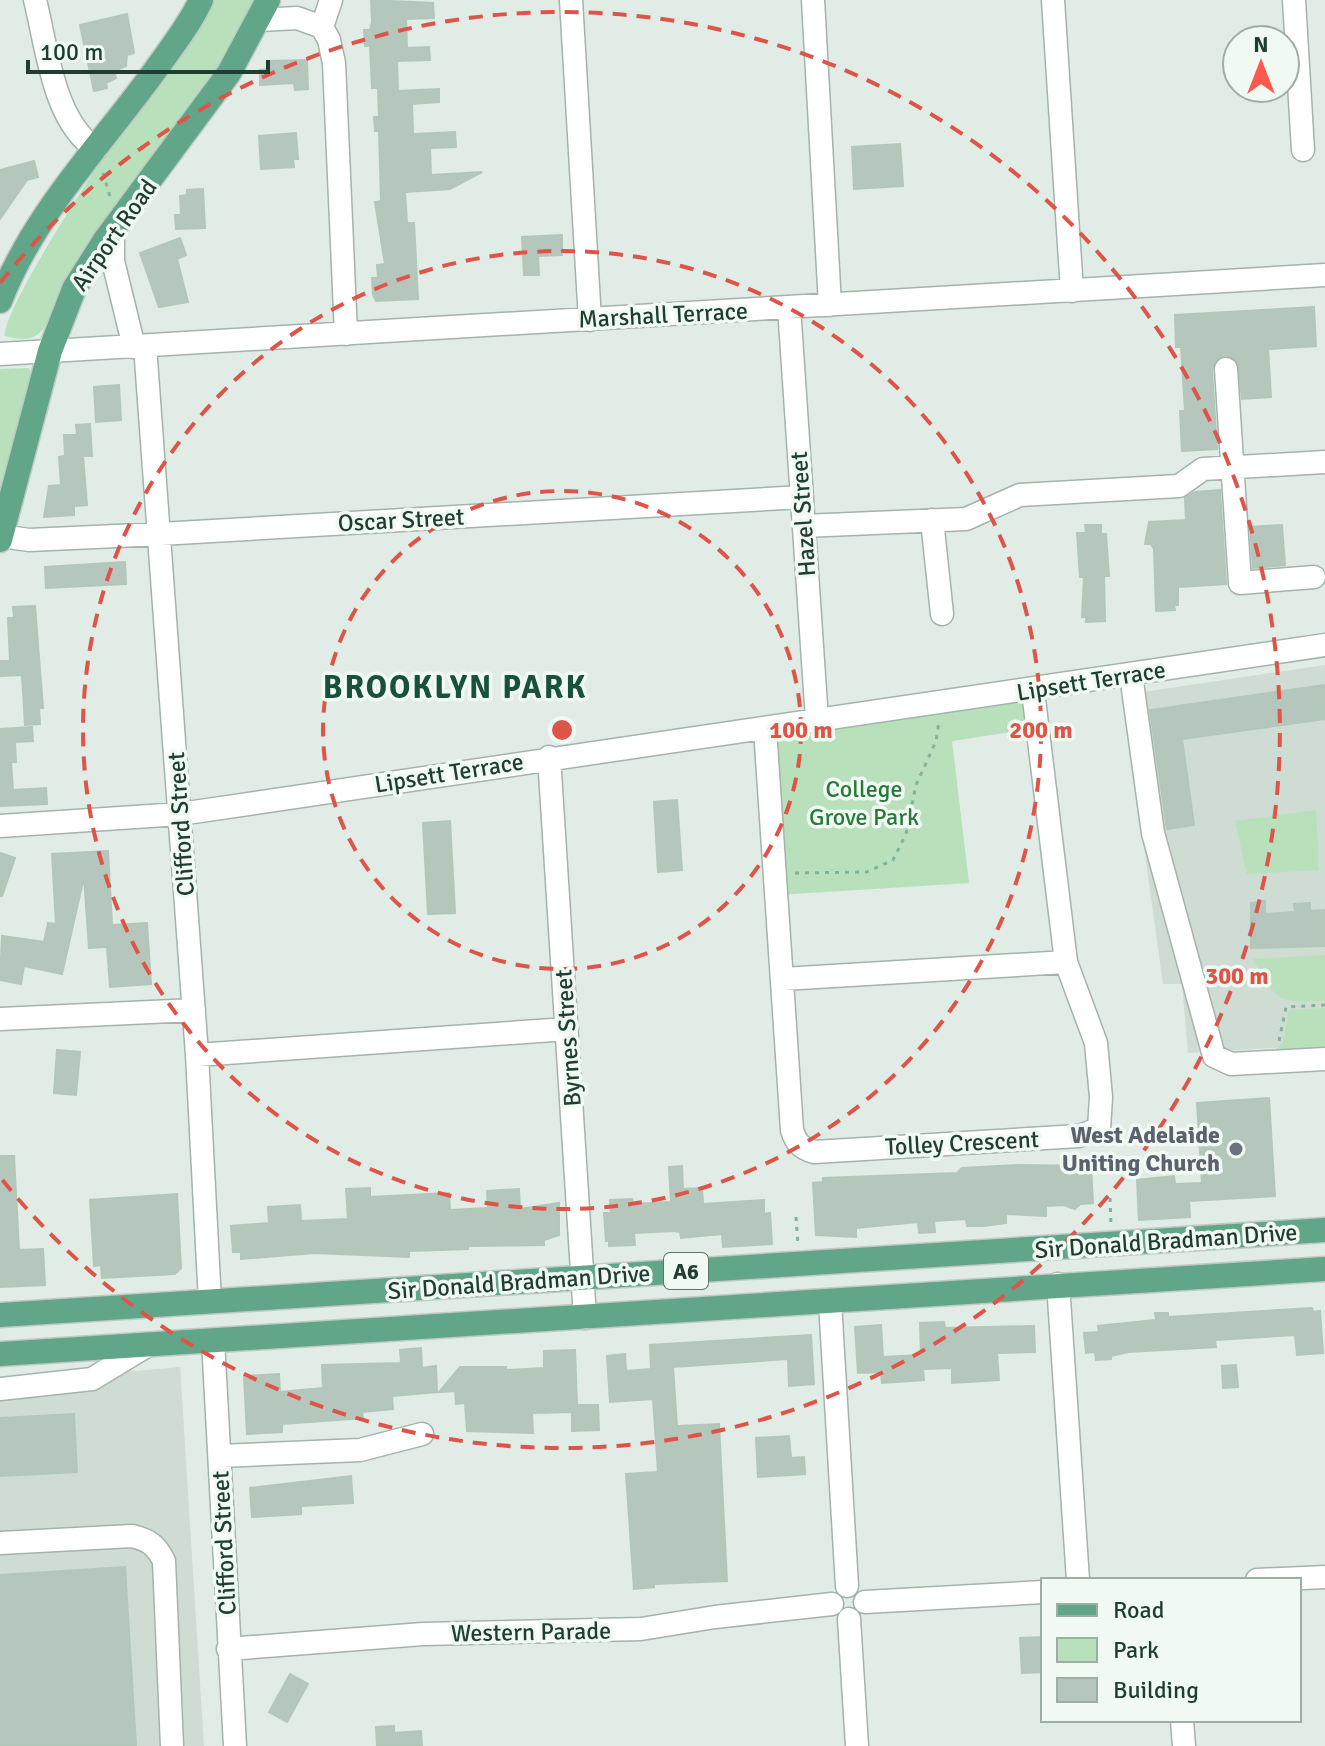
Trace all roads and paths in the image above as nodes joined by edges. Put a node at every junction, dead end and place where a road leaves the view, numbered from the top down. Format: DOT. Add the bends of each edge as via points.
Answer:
graph roads {
  1 [pos="35,0"];
  2 [pos="201,0"];
  3 [pos="331,0"];
  4 [pos="571,0"];
  5 [pos="813,0"];
  6 [pos="1053,0"];
  7 [pos="1294,0"];
  8 [pos="264,10"];
  9 [pos="322,27"];
  10 [pos="1303,150"];
  11 [pos="93,153"];
  12 [pos="116,227"];
  13 [pos="1325,275"];
  14 [pos="1072,291"];
  15 [pos="0,301"];
  16 [pos="830,305"];
  17 [pos="789,307"];
  18 [pos="590,320"];
  19 [pos="346,334"];
  20 [pos="140,346"];
  21 [pos="50,351"];
  22 [pos="0,354"];
  23 [pos="1226,369"];
  24 [pos="1325,462"];
  25 [pos="1233,468"];
  26 [pos="802,497"];
  27 [pos="932,520"];
  28 [pos="804,526"];
  29 [pos="160,534"];
  30 [pos="0,538"];
  31 [pos="1314,577"];
  32 [pos="942,614"];
  33 [pos="1325,645"];
  34 [pos="1131,675"];
  35 [pos="1033,691"];
  36 [pos="938,704"];
  37 [pos="817,720"];
  38 [pos="765,729"];
  39 [pos="549,757"];
  40 [pos="180,814"];
  41 [pos="0,826"];
  42 [pos="775,870"];
  43 [pos="1066,962"];
  44 [pos="783,979"];
  45 [pos="1325,1005"];
  46 [pos="194,1010"];
  47 [pos="0,1019"];
  48 [pos="567,1029"];
  49 [pos="1274,1046"];
  50 [pos="197,1055"];
  51 [pos="1325,1059"];
  52 [pos="1110,1198"];
  53 [pos="796,1217"];
  54 [pos="1325,1230"];
  55 [pos="1112,1245"];
  56 [pos="799,1248"];
  57 [pos="924,1257"];
  58 [pos="1325,1269"];
  59 [pos="583,1277"];
  60 [pos="1058,1284"];
  61 [pos="954,1292"];
  62 [pos="210,1302"];
  63 [pos="830,1302"];
  64 [pos="0,1315"];
  65 [pos="585,1318"];
  66 [pos="213,1340"];
  67 [pos="150,1344"];
  68 [pos="91,1348"];
  69 [pos="0,1354"];
  70 [pos="97,1377"];
  71 [pos="0,1389"];
  72 [pos="422,1434"];
  73 [pos="220,1456"];
  74 [pos="0,1543"];
  75 [pos="1325,1577"];
  76 [pos="1078,1578"];
  77 [pos="1301,1578"];
  78 [pos="847,1586"];
  79 [pos="1041,1592"];
  80 [pos="865,1602"];
  81 [pos="840,1611"];
  82 [pos="228,1649"];
  83 [pos="1182,1722"];
  84 [pos="172,1746"];
  85 [pos="235,1746"];
  86 [pos="857,1746"];
  87 [pos="1184,1746"];
  1 -- 11 [label="street" via="67,114"];
  2 -- 11 [label="main road"];
  3 -- 9 [label="street"];
  4 -- 18 [label="street"];
  5 -- 16 [label="street"];
  6 -- 14 [label="street"];
  7 -- 10 [label="street"];
  8 -- 9 [label="street"];
  8 -- 12 [label="main road, Airport Road" via="229,73"];
  9 -- 19 [label="street" via="334,63"];
  11 -- 12 [label="path"];
  11 -- 15 [label="main road" via="32,236"];
  12 -- 20 [label="street, Clifford Street" via="113,261"];
  12 -- 21 [label="main road, Airport Road" via="74,289"];
  13 -- 14 [label="street, Marshall Terrace"];
  14 -- 16 [label="street, Marshall Terrace"];
  16 -- 17 [label="street, Marshall Terrace"];
  17 -- 18 [label="street, Marshall Terrace"];
  17 -- 26 [label="street, Hazel Street"];
  18 -- 19 [label="street, Marshall Terrace"];
  19 -- 20 [label="street, Marshall Terrace"];
  20 -- 21 [label="street, Marshall Terrace"];
  20 -- 29 [label="street, Clifford Street"];
  21 -- 22 [label="street, Marshall Terrace"];
  21 -- 30 [label="main road, Airport Road"];
  23 -- 25 [label="street"];
  24 -- 25 [label="street"];
  25 -- 27 [label="street" via="1203,469 1179,486 1020,495 966,519"];
  25 -- 31 [label="street" via="1240,583"];
  26 -- 28 [label="street, Hazel Street"];
  26 -- 29 [label="street, Oscar Street"];
  27 -- 28 [label="street"];
  27 -- 32 [label="street"];
  28 -- 37 [label="street, Hazel Street"];
  29 -- 30 [label="street, Oscar Street"];
  29 -- 40 [label="street, Clifford Street"];
  33 -- 34 [label="street, Lipsett Terrace"];
  34 -- 35 [label="street, Lipsett Terrace"];
  34 -- 51 [label="street" via="1153,833 1214,1056 1231,1064"];
  35 -- 36 [label="street, Lipsett Terrace"];
  35 -- 43 [label="street, Tolley Crescent"];
  36 -- 37 [label="street, Lipsett Terrace"];
  36 -- 42 [label="path" via="936,741 893,860 867,872"];
  37 -- 38 [label="street, Lipsett Terrace"];
  38 -- 39 [label="street, Lipsett Terrace"];
  38 -- 42 [label="street, Tolley Crescent"];
  39 -- 40 [label="street, Lipsett Terrace"];
  39 -- 48 [label="street, Byrnes Street"];
  40 -- 41 [label="street, Lipsett Terrace"];
  40 -- 46 [label="street, Clifford Street"];
  42 -- 44 [label="street, Tolley Crescent"];
  43 -- 44 [label="street"];
  43 -- 44 [label="street, Tolley Crescent" via="1096,1043 1099,1129 1079,1136 814,1152 803,1149 792,1130"];
  45 -- 49 [label="path" via="1286,1007"];
  46 -- 47 [label="street"];
  46 -- 50 [label="street, Clifford Street"];
  48 -- 50 [label="street"];
  48 -- 59 [label="street, Byrnes Street"];
  50 -- 62 [label="street, Clifford Street"];
  52 -- 55 [label="path"];
  53 -- 56 [label="path"];
  54 -- 55 [label="main road, Sir Donald Bradman Drive / A6"];
  55 -- 57 [label="main road, Sir Donald Bradman Drive / A6"];
  57 -- 59 [label="main road, Sir Donald Bradman Drive / A6"];
  57 -- 61 [label="main road" via="954,1275"];
  58 -- 60 [label="main road, Sir Donald Bradman Drive / A6"];
  59 -- 62 [label="main road, Sir Donald Bradman Drive / A6"];
  59 -- 65 [label="street, Byrnes Street"];
  60 -- 61 [label="main road, Sir Donald Bradman Drive / A6"];
  60 -- 76 [label="street"];
  61 -- 63 [label="main road, Sir Donald Bradman Drive / A6"];
  62 -- 64 [label="main road, Sir Donald Bradman Drive / A6"];
  63 -- 65 [label="main road, Sir Donald Bradman Drive / A6"];
  63 -- 78 [label="street"];
  65 -- 66 [label="main road, Sir Donald Bradman Drive / A6"];
  66 -- 67 [label="main road, Sir Donald Bradman Drive / A6"];
  66 -- 73 [label="street, Clifford Street"];
  67 -- 68 [label="main road, Sir Donald Bradman Drive / A6"];
  67 -- 70 [label="street"];
  68 -- 69 [label="main road, Sir Donald Bradman Drive / A6"];
  68 -- 70 [label="street" via="99,1358"];
  70 -- 71 [label="street"];
  72 -- 73 [label="street" via="360,1450"];
  73 -- 82 [label="street, Clifford Street"];
  74 -- 84 [label="street" via="132,1536 157,1547 164,1561"];
  75 -- 77 [label="street"];
  78 -- 80 [label="street" via="862,1592"];
  78 -- 81 [label="street" via="838,1589"];
  79 -- 80 [label="street"];
  80 -- 81 [label="street" via="857,1616"];
  81 -- 82 [label="street, Western Parade" via="715,1617 641,1629 423,1634"];
  81 -- 86 [label="street"];
  82 -- 85 [label="street, Clifford Street"];
  83 -- 87 [label="street"];
}
